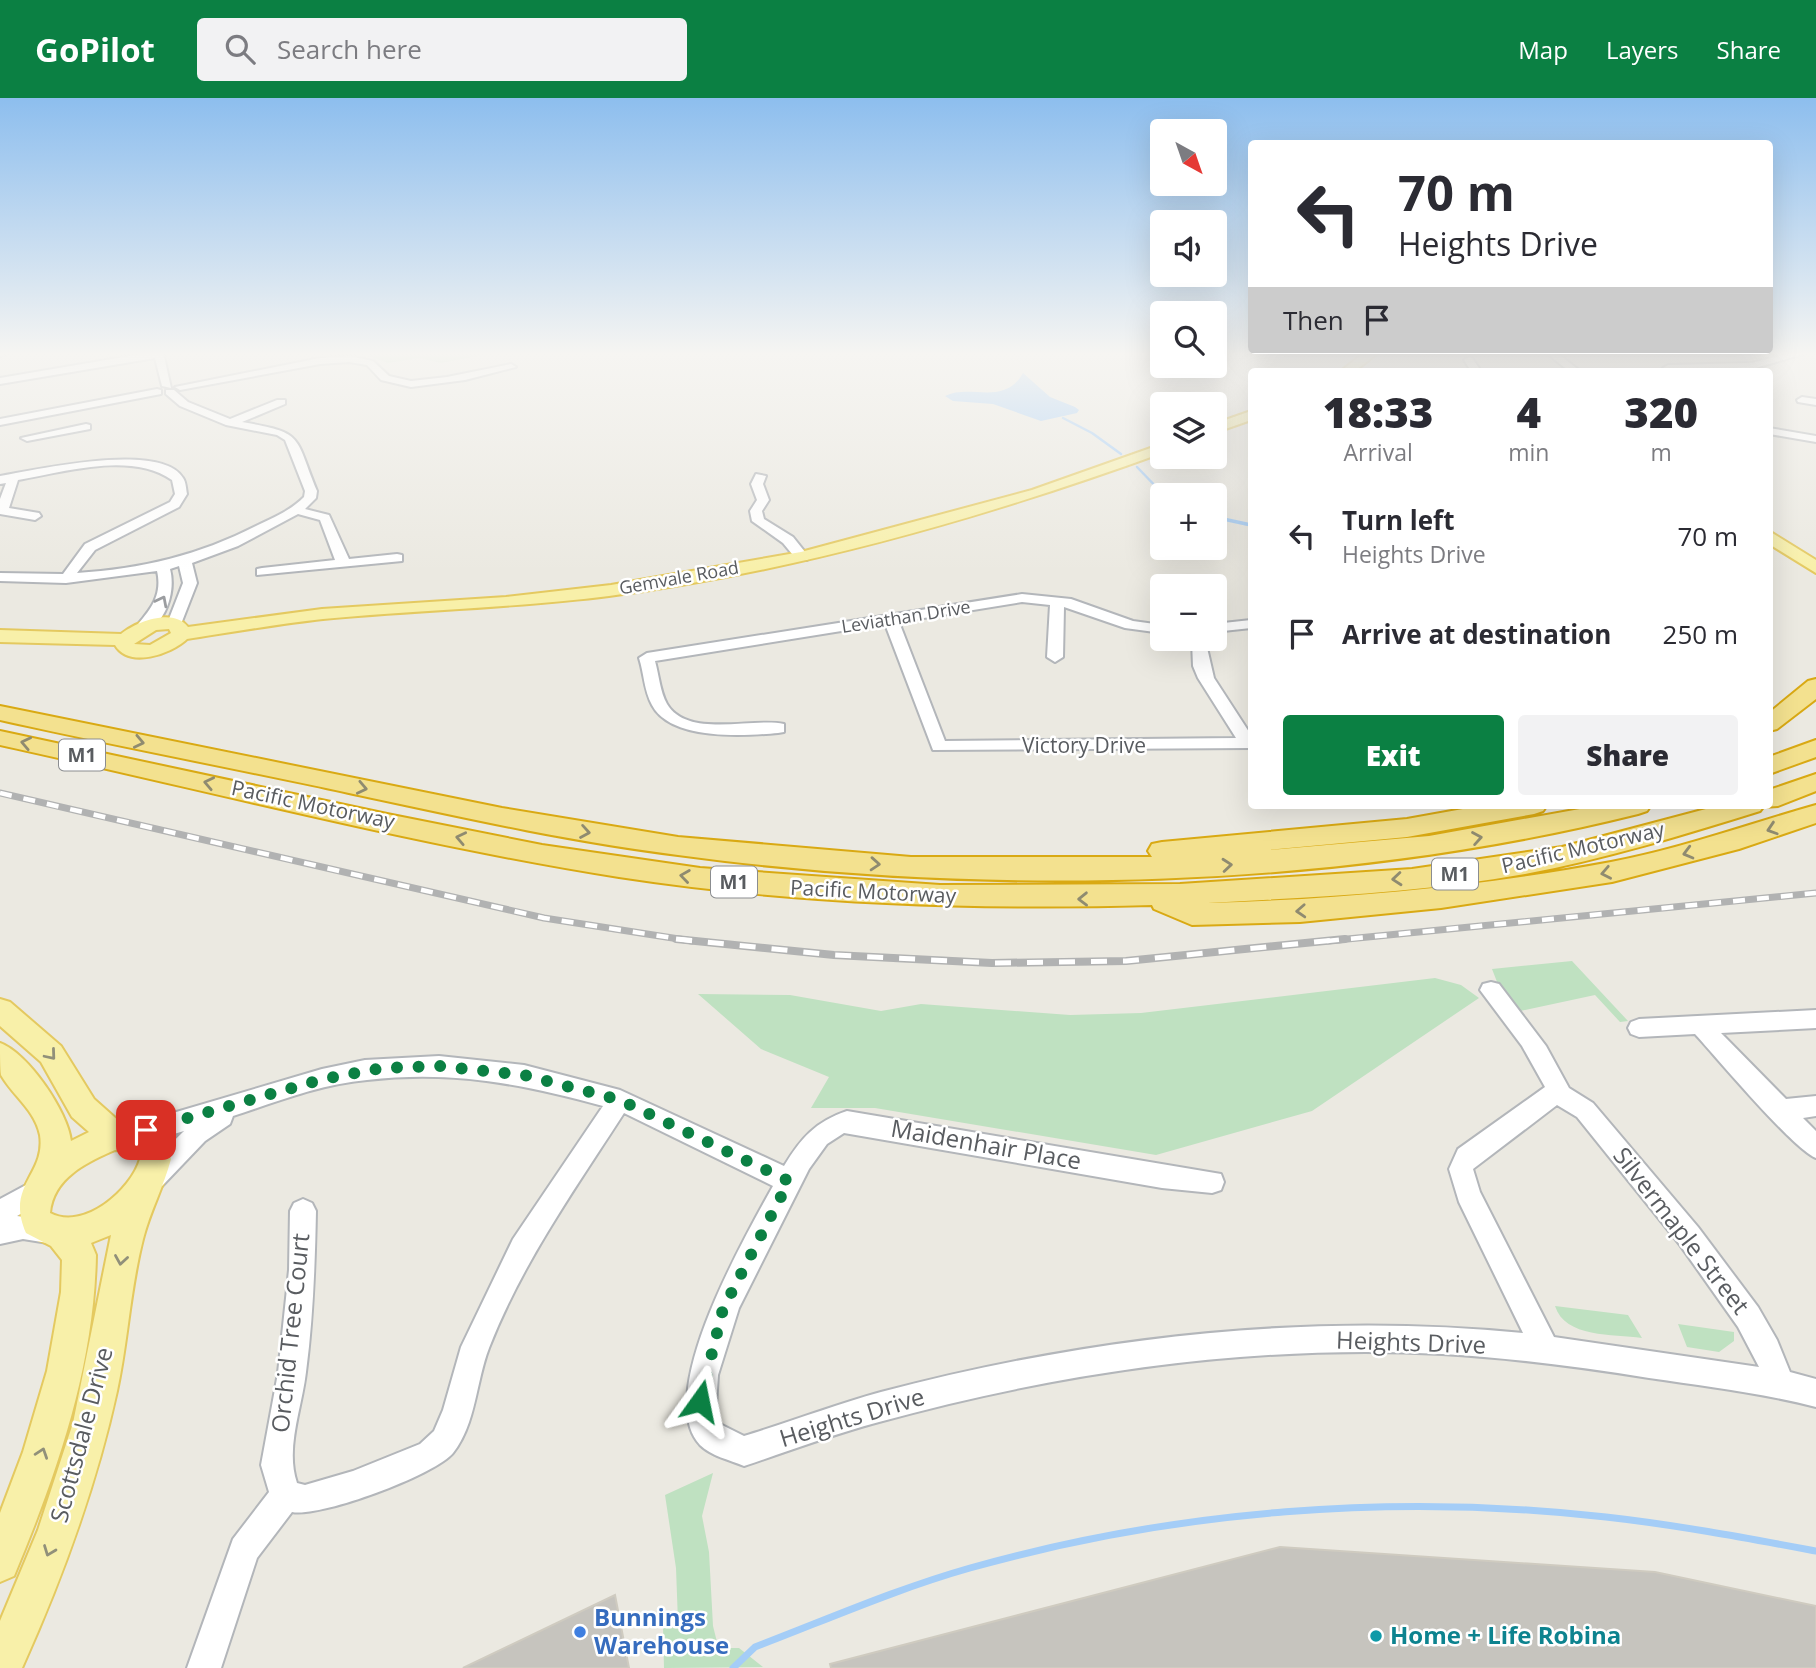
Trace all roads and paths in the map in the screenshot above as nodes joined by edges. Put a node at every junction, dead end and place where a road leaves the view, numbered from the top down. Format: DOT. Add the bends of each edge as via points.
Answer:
graph roads {
  1 [pos="63,425"];
  2 [pos="243,425"];
  3 [pos="86,427"];
  4 [pos="62,432"];
  5 [pos="1773,432"];
  6 [pos="27,438"];
  7 [pos="1816,439"];
  8 [pos="1150,452"];
  9 [pos="760,476"];
  10 [pos="6,479"];
  11 [pos="295,510"];
  12 [pos="35,516"];
  13 [pos="1773,528"];
  14 [pos="1773,539"];
  15 [pos="1816,555"];
  16 [pos="802,557"];
  17 [pos="397,558"];
  18 [pos="185,562"];
  19 [pos="340,564"];
  20 [pos="163,568"];
  21 [pos="1816,568"];
  22 [pos="262,572"];
  23 [pos="0,577"];
  24 [pos="66,579"];
  25 [pos="1056,601"];
  26 [pos="891,620"];
  27 [pos="1248,625"];
  28 [pos="1150,628"];
  29 [pos="177,629"];
  30 [pos="1227,630"];
  31 [pos="133,634"];
  32 [pos="0,636"];
  33 [pos="1204,651"];
  34 [pos="1055,657"];
  35 [pos="647,658"];
  36 [pos="1816,686"];
  37 [pos="0,713"];
  38 [pos="1773,721"];
  39 [pos="778,729"];
  40 [pos="0,738"];
  41 [pos="1248,740"];
  42 [pos="1248,743"];
  43 [pos="1816,748"];
  44 [pos="1773,764"];
  45 [pos="1816,782"];
  46 [pos="1773,798"];
  47 [pos="1512,809"];
  48 [pos="1619,809"];
  49 [pos="1737,809"];
  50 [pos="1816,814"];
  51 [pos="1036,870"];
  52 [pos="1152,897"];
  53 [pos="1491,989"];
  54 [pos="0,1010"];
  55 [pos="1816,1018"];
  56 [pos="1700,1025"];
  57 [pos="1639,1028"];
  58 [pos="0,1055"];
  59 [pos="263,1095"];
  60 [pos="1560,1095"];
  61 [pos="620,1100"];
  62 [pos="1816,1106"];
  63 [pos="1779,1110"];
  64 [pos="122,1136"];
  65 [pos="1816,1147"];
  66 [pos="789,1181"];
  67 [pos="1212,1182"];
  68 [pos="42,1184"];
  69 [pos="145,1188"];
  70 [pos="303,1210"];
  71 [pos="0,1214"];
  72 [pos="0,1232"];
  73 [pos="55,1232"];
  74 [pos="1545,1349"];
  75 [pos="1780,1384"];
  76 [pos="1816,1393"];
  77 [pos="286,1496"];
  78 [pos="0,1562"];
  79 [pos="0,1668"];
  80 [pos="204,1668"];
  1 -- 4 [label="street"];
  2 -- 11 [label="street" via="290,438 311,491"];
  3 -- 4 [label="street"];
  4 -- 6 [label="street"];
  5 -- 7 [label="street"];
  8 -- 16 [label="main road, Gemvale Road" via="1037,493"];
  9 -- 16 [label="street" via="757,484 763,500 756,511 758,521 788,540"];
  10 -- 12 [label="street" via="2,511"];
  10 -- 24 [label="street" via="134,463 163,468 178,479 181,494 175,504 90,547"];
  11 -- 18 [label="street" via="248,537"];
  11 -- 19 [label="street" via="325,518"];
  13 -- 15 [label="main road"];
  14 -- 21 [label="main road"];
  16 -- 29 [label="main road, Gemvale Road" via="611,590"];
  17 -- 19 [label="street"];
  18 -- 20 [label="street"];
  18 -- 29 [label="street" via="190,583"];
  19 -- 22 [label="street"];
  20 -- 24 [label="street"];
  31 -- 20 [label="street, one-way" via="152,619 167,589"];
  23 -- 24 [label="street"];
  25 -- 26 [label="street, Leviathan Drive" via="1022,598"];
  25 -- 28 [label="street, Leviathan Drive"];
  25 -- 34 [label="street"];
  26 -- 35 [label="street, Leviathan Drive"];
  26 -- 42 [label="street, Victory Drive" via="939,746"];
  27 -- 30 [label="street"];
  29 -- 31 [label="main road, Gemvale Road" via="162,647 143,651 124,646"];
  31 -- 32 [label="main road"];
  33 -- 41 [label="street, Victory Drive" via="1201,666 1206,678"];
  35 -- 39 [label="street" via="660,705 671,716 722,730"];
  36 -- 38 [label="highway"];
  37 -- 51 [label="highway, Pacific Motorway / M1, one-way" via="587,833 807,860"];
  52 -- 40 [label="highway, Pacific Motorway / M1, one-way" via="954,897 685,876 521,850"];
  43 -- 44 [label="highway"];
  45 -- 46 [label="highway"];
  47 -- 51 [label="highway" via="1407,828 1074,856"];
  51 -- 48 [label="highway, Pacific Motorway / M1, one-way" via="1207,866 1359,853 1474,839"];
  49 -- 52 [label="highway, Pacific Motorway / M1, one-way" via="1563,857 1480,872"];
  50 -- 52 [label="highway, one-way" via="1624,869 1441,898 1300,912 1192,914"];
  53 -- 60 [label="street" via="1542,1054"];
  54 -- 64 [label="main road, one-way" via="51,1054 83,1108"];
  55 -- 56 [label="street"];
  56 -- 57 [label="street"];
  56 -- 63 [label="street"];
  58 -- 68 [label="main road" via="55,1133"];
  59 -- 61 [label="street" via="365,1070 439,1066 524,1075"];
  59 -- 64 [label="street"];
  59 -- 69 [label="street" via="197,1133"];
  60 -- 74 [label="street" via="1548,1096 1467,1157 1461,1169 1468,1194"];
  60 -- 75 [label="street, Silvermaple Street" via="1585,1110 1689,1236 1748,1317"];
  61 -- 66 [label="street"];
  61 -- 77 [label="street" via="522,1248 475,1347 457,1413 444,1441 430,1455 353,1486 305,1500"];
  62 -- 63 [label="street"];
  63 -- 65 [label="street"];
  64 -- 68 [label="main road" via="67,1160"];
  64 -- 69 [label="main road, Scottsdale Drive" via="145,1140 154,1150 155,1165"];
  66 -- 67 [label="street, Maidenhair Place" via="814,1138 828,1126 847,1121"];
  66 -- 74 [label="street, Heights Drive" via="723,1309 700,1401 708,1432 744,1451 877,1408 961,1387 1083,1362 1196,1347 1393,1339"];
  68 -- 71 [label="street"];
  68 -- 73 [label="main road, Scottsdale Drive" via="34,1207 37,1222"];
  69 -- 73 [label="main road" via="103,1223 82,1231"];
  69 -- 79 [label="main road, Scottsdale Drive, one-way" via="125,1240 99,1390 77,1471"];
  70 -- 77 [label="street, Orchid Tree Court" via="292,1373 276,1465"];
  72 -- 73 [label="street" via="23,1227"];
  78 -- 73 [label="main road, Scottsdale Drive, one-way" via="46,1441 66,1359 79,1255"];
  74 -- 75 [label="street, Heights Drive"];
  75 -- 76 [label="street, Heights Drive"];
  77 -- 80 [label="street" via="244,1550"];
}
